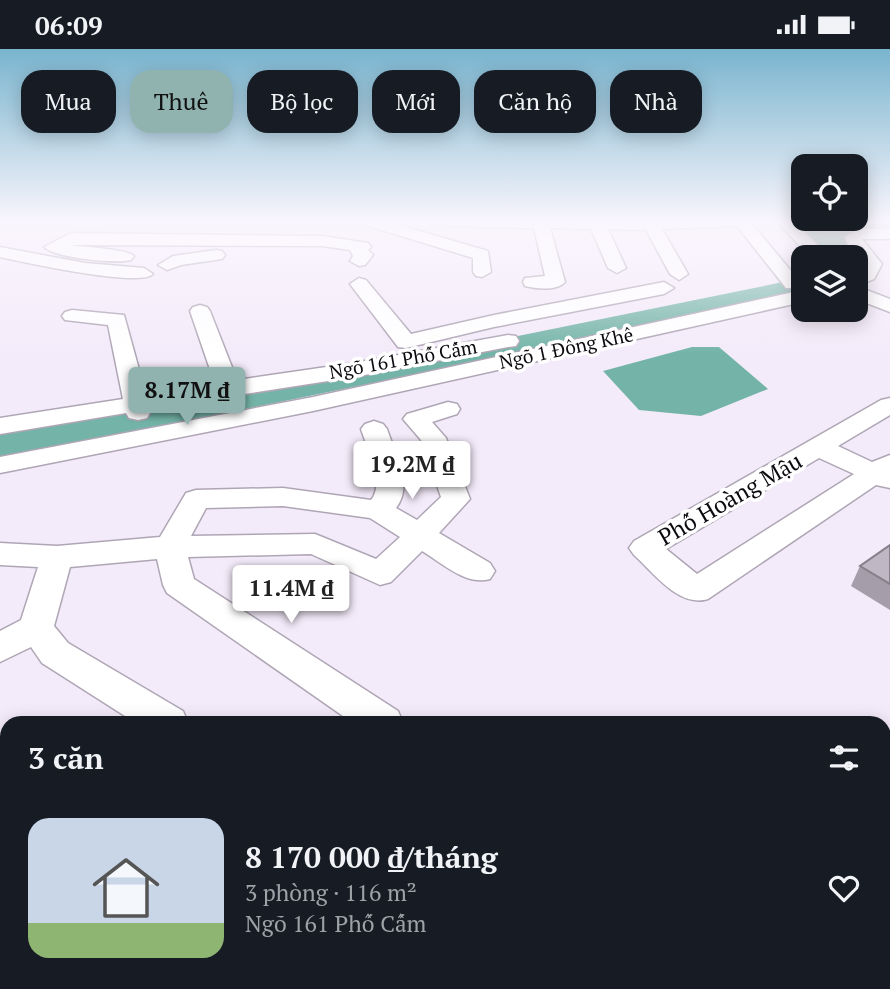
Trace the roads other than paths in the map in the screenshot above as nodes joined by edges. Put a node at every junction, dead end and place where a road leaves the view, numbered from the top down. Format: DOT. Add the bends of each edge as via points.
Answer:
graph roads {
  1 [pos="68,265"];
  2 [pos="482,265"];
  3 [pos="552,265"];
  4 [pos="616,265"];
  5 [pos="668,265"];
  6 [pos="617,268"];
  7 [pos="482,272"];
  8 [pos="144,274"];
  9 [pos="531,282"];
  10 [pos="359,284"];
  11 [pos="791,288"];
  12 [pos="791,289"];
  13 [pos="557,291"];
  14 [pos="868,297"];
  15 [pos="890,306"];
  16 [pos="200,311"];
  17 [pos="536,313"];
  18 [pos="72,316"];
  19 [pos="411,350"];
  20 [pos="273,384"];
  21 [pos="228,389"];
  22 [pos="890,405"];
  23 [pos="448,409"];
  24 [pos="136,410"];
  25 [pos="0,426"];
  26 [pos="374,429"];
  27 [pos="0,435"];
  28 [pos="818,447"];
  29 [pos="0,465"];
  30 [pos="885,473"];
  31 [pos="378,510"];
  32 [pos="420,536"];
  33 [pos="170,547"];
  34 [pos="0,554"];
  35 [pos="57,557"];
  36 [pos="479,571"];
  37 [pos="36,628"];
  38 [pos="0,648"];
  39 [pos="158,716"];
  40 [pos="374,716"];
  1 -- 8 [label="street"];
  2 -- 7 [label="street"];
  3 -- 9 [label="street" via="556,282"];
  4 -- 6 [label="street"];
  5 -- 17 [label="street" via="671,281"];
  10 -- 19 [label="street"];
  11 -- 19 [label="street, Ngõ 161 Phố Cấm"];
  12 -- 29 [label="street, Ngõ 1 Đông Khê" via="313,404"];
  13 -- 17 [label="street" via="518,298"];
  14 -- 15 [label="street"];
  16 -- 21 [label="street"];
  17 -- 19 [label="street"];
  18 -- 24 [label="street" via="117,320"];
  19 -- 20 [label="street, Ngõ 161 Phố Cấm" via="350,373"];
  20 -- 21 [label="street"];
  20 -- 24 [label="street"];
  21 -- 24 [label="street"];
  22 -- 28 [label="street, Phố Hoàng Mậu"];
  23 -- 32 [label="street" via="416,419 433,438 456,499"];
  24 -- 25 [label="street"];
  24 -- 27 [label="street"];
  26 -- 31 [label="street" via="391,484 390,496"];
  28 -- 30 [label="street"];
  28 -- 30 [label="street, Phố Hoàng Mậu" via="645,548 695,591"];
  31 -- 32 [label="street"];
  31 -- 33 [label="street" via="283,497 196,499"];
  32 -- 33 [label="street" via="380,574 315,544"];
  32 -- 36 [label="street"];
  33 -- 35 [label="street"];
  33 -- 40 [label="street" via="179,585"];
  34 -- 35 [label="street"];
  35 -- 37 [label="street"];
  37 -- 38 [label="street"];
  37 -- 39 [label="street" via="55,653"];
}
